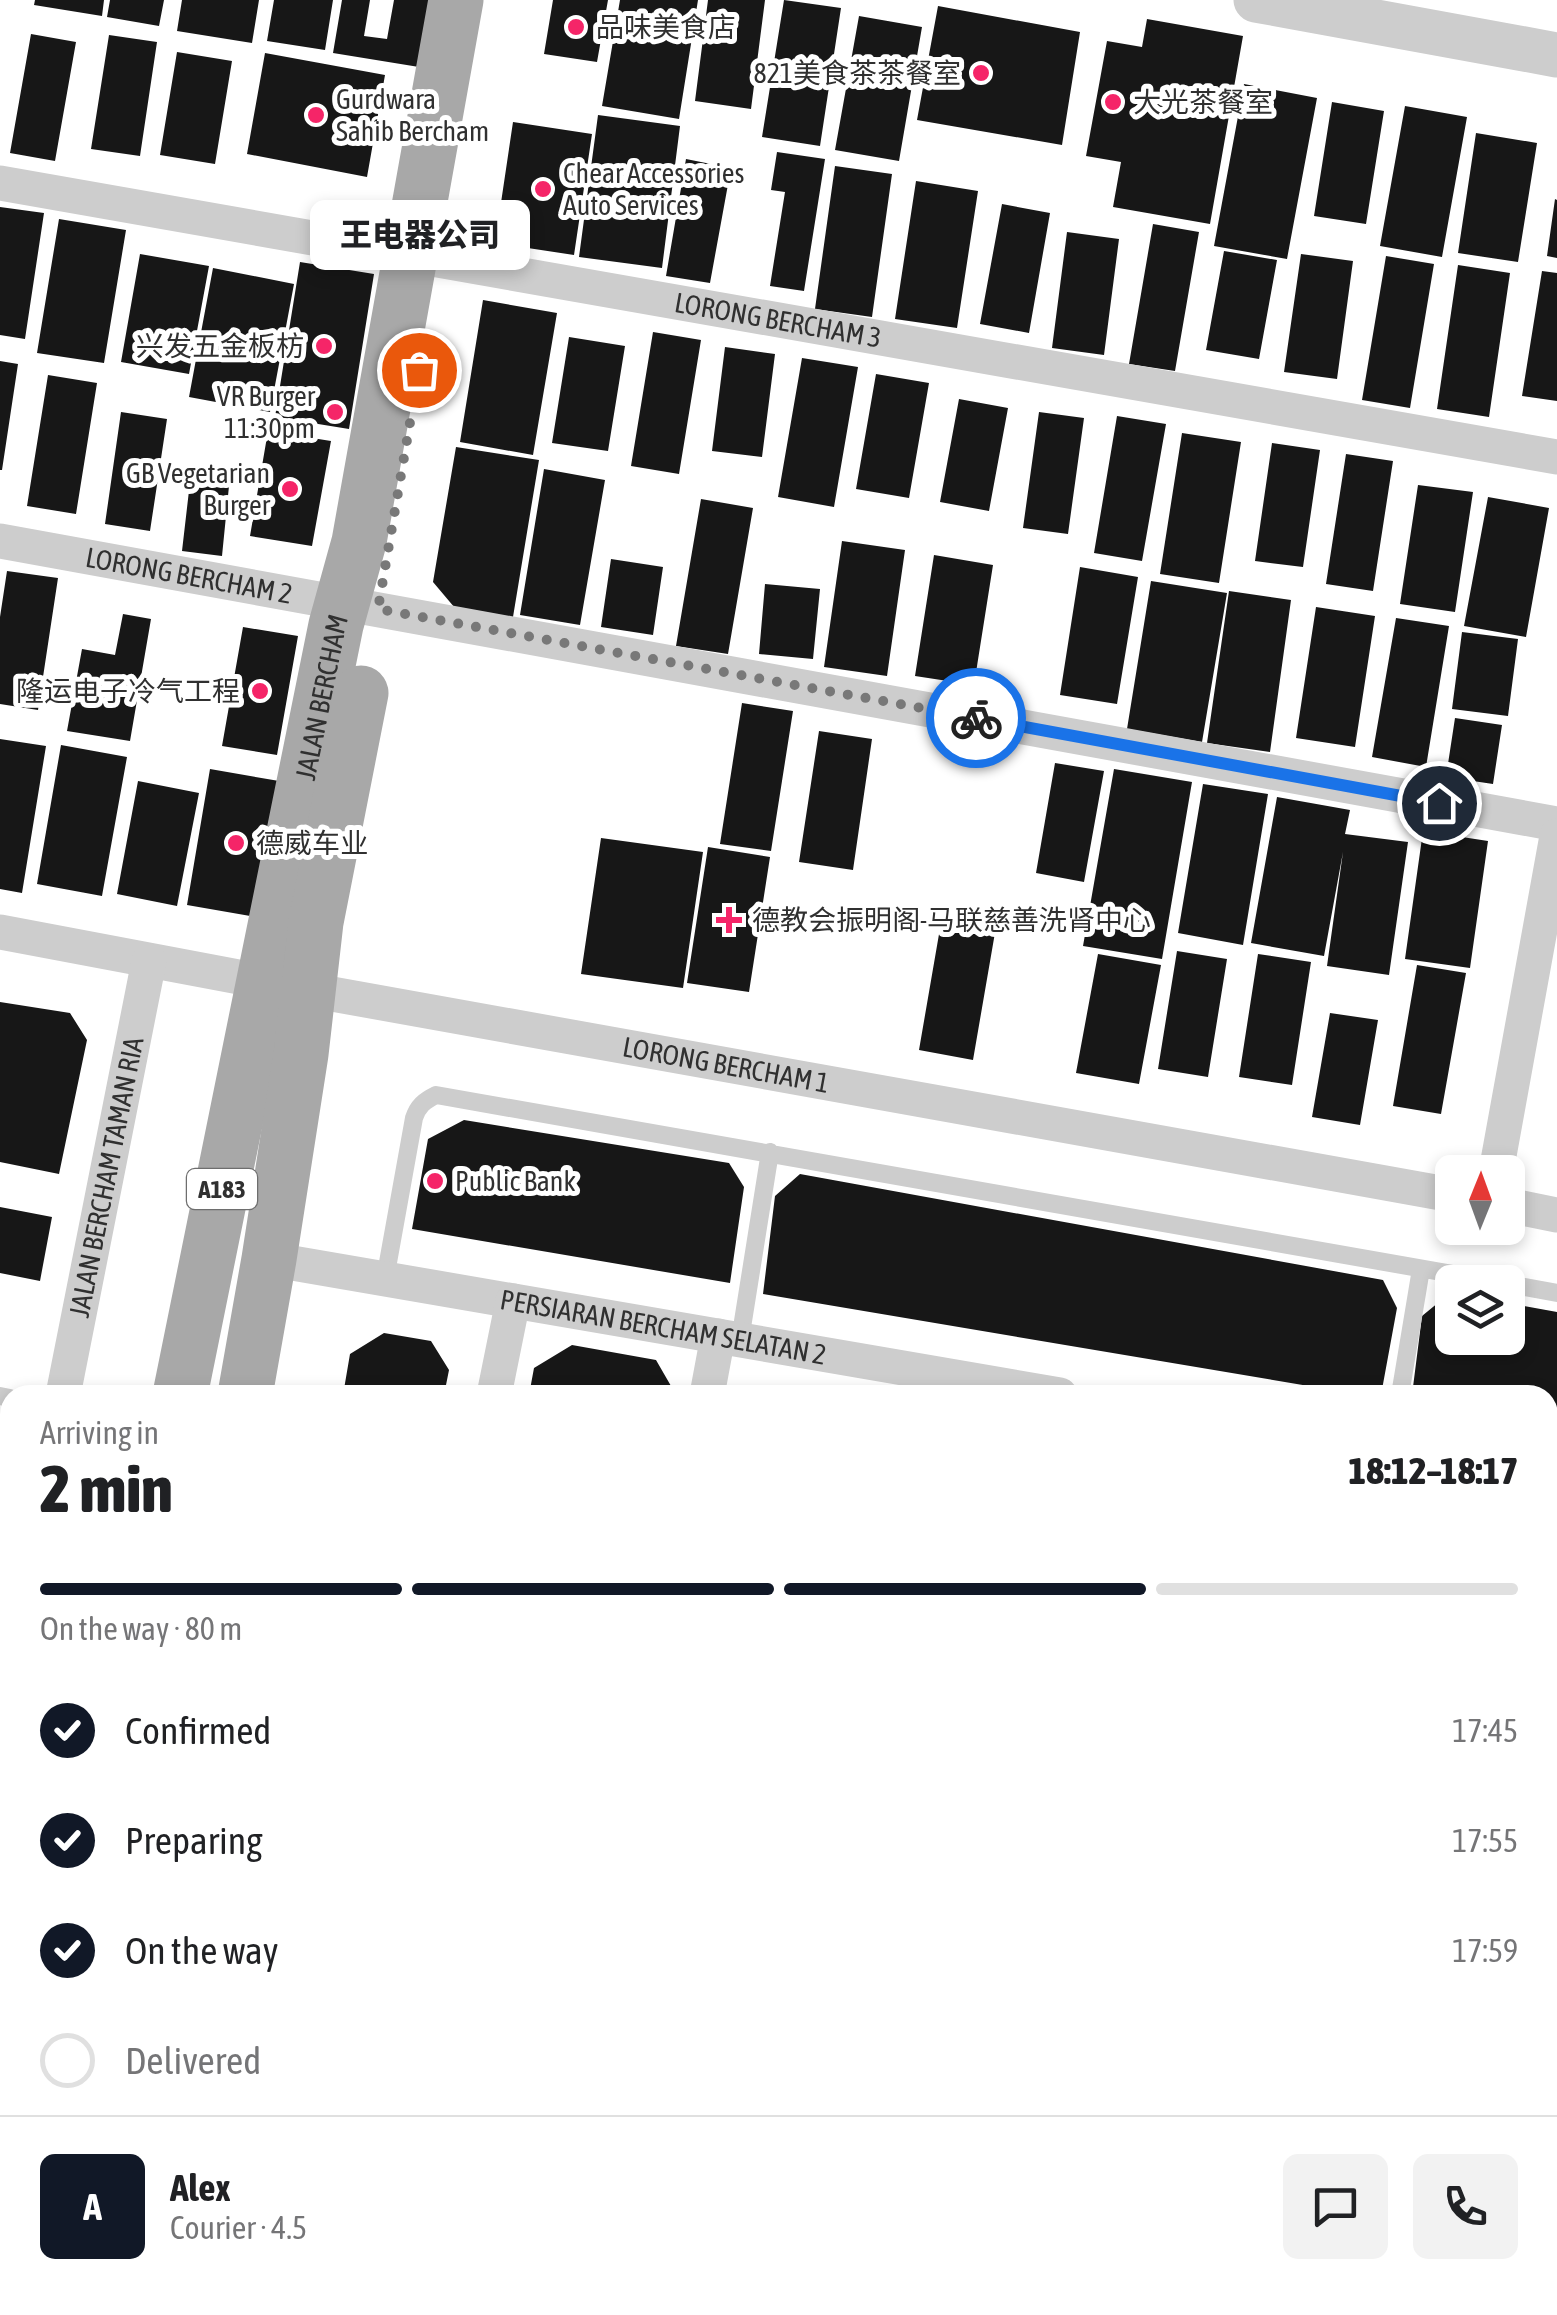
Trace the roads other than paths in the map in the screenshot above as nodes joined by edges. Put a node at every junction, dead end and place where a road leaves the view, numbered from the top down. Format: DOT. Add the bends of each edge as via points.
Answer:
graph roads {
  1 [pos="456,0"];
  2 [pos="484,0"];
  3 [pos="1256,0"];
  4 [pos="1557,55"];
  5 [pos="0,183"];
  6 [pos="425,257"];
  7 [pos="1557,457"];
  8 [pos="0,541"];
  9 [pos="360,606"];
  10 [pos="1557,824"];
  11 [pos="1557,836"];
  12 [pos="0,932"];
  13 [pos="149,961"];
  14 [pos="286,986"];
  15 [pos="770,1152"];
  16 [pos="1499,1155"];
  17 [pos="1435,1193"];
  18 [pos="1525,1209"];
  19 [pos="1557,1215"];
  20 [pos="269,1259"];
  21 [pos="1421,1269"];
  22 [pos="1435,1271"];
  23 [pos="385,1279"];
  24 [pos="1525,1287"];
  25 [pos="1557,1293"];
  26 [pos="513,1300"];
  27 [pos="729,1338"];
  28 [pos="65,1385"];
  29 [pos="183,1385"];
  30 [pos="247,1385"];
  31 [pos="496,1385"];
  32 [pos="711,1385"];
  33 [pos="1002,1385"];
  34 [pos="1402,1385"];
  1 -- 6 [label="main road, JALAN BERCHAM / A183"];
  2 -- 6 [label="main road, JALAN BERCHAM / A183"];
  3 -- 4 [label="street"];
  5 -- 6 [label="street, LORONG BERCHAM 3"];
  6 -- 7 [label="street, LORONG BERCHAM 3"];
  6 -- 9 [label="main road, JALAN BERCHAM / A183"];
  8 -- 9 [label="street, LORONG BERCHAM 2"];
  9 -- 10 [label="street, LORONG BERCHAM 2"];
  9 -- 14 [label="main road, JALAN BERCHAM / A183" via="316,922"];
  11 -- 16 [label="street"];
  12 -- 13 [label="street, LORONG BERCHAM 1"];
  13 -- 14 [label="street, LORONG BERCHAM 1"];
  13 -- 28 [label="street, JALAN BERCHAM TAMAN RIA"];
  14 -- 17 [label="street, LORONG BERCHAM 1"];
  14 -- 20 [label="main road, JALAN BERCHAM / A183" via="302,1054"];
  14 -- 29 [label="main road, JALAN BERCHAM / A183"];
  15 -- 21 [label="lane"];
  15 -- 23 [label="lane" via="436,1095 414,1118"];
  15 -- 27 [label="lane"];
  18 -- 19 [label="street"];
  20 -- 23 [label="street, PERSIARAN BERCHAM SELATAN 2"];
  20 -- 30 [label="main road, JALAN BERCHAM / A183"];
  21 -- 22 [label="lane"];
  21 -- 34 [label="lane"];
  23 -- 26 [label="street, PERSIARAN BERCHAM SELATAN 2"];
  24 -- 25 [label="lane"];
  26 -- 27 [label="street, PERSIARAN BERCHAM SELATAN 2"];
  26 -- 31 [label="street"];
  27 -- 32 [label="street"];
  27 -- 33 [label="street, PERSIARAN BERCHAM SELATAN 2"];
}
